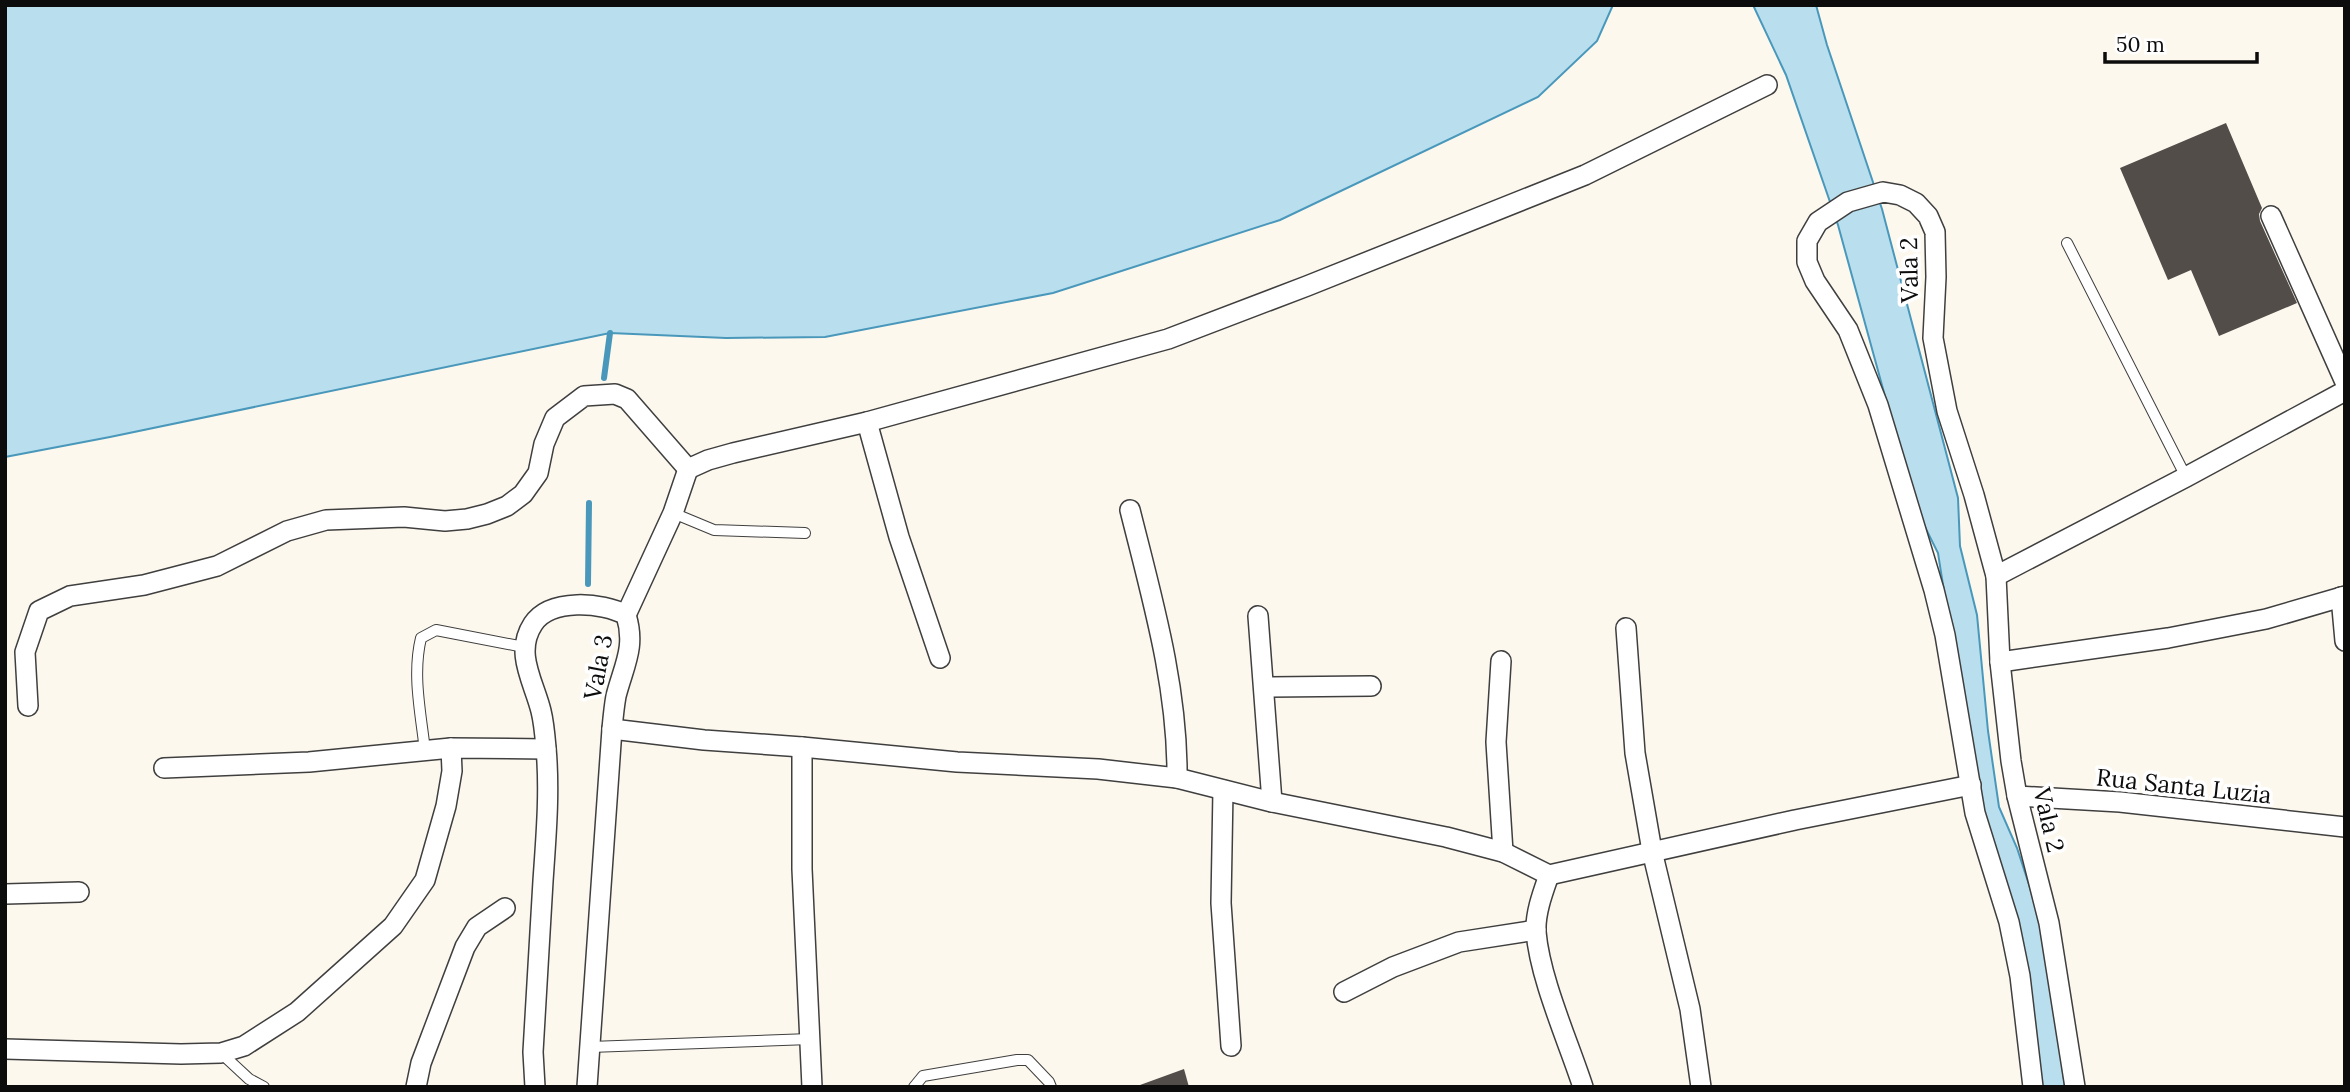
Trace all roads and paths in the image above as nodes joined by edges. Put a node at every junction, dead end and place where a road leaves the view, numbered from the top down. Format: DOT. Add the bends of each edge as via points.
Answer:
graph roads {
  1 [pos="1767,85"];
  2 [pos="2271,216"];
  3 [pos="2067,243"];
  4 [pos="2345,382"];
  5 [pos="2345,391"];
  6 [pos="867,422"];
  7 [pos="688,470"];
  8 [pos="2186,477"];
  9 [pos="1130,510"];
  10 [pos="673,513"];
  11 [pos="806,533"];
  12 [pos="1996,576"];
  13 [pos="2343,597"];
  14 [pos="620,611"];
  15 [pos="1258,616"];
  16 [pos="1626,628"];
  17 [pos="2345,641"];
  18 [pos="524,647"];
  19 [pos="940,658"];
  20 [pos="1501,661"];
  21 [pos="2000,662"];
  22 [pos="1371,686"];
  23 [pos="1264,687"];
  24 [pos="28,706"];
  25 [pos="612,729"];
  26 [pos="802,747"];
  27 [pos="451,748"];
  28 [pos="546,750"];
  29 [pos="425,751"];
  30 [pos="164,768"];
  31 [pos="1177,778"];
  32 [pos="1970,785"];
  33 [pos="1223,790"];
  34 [pos="2017,796"];
  35 [pos="1272,802"];
  36 [pos="2345,827"];
  37 [pos="1652,851"];
  38 [pos="1503,852"];
  39 [pos="1549,874"];
  40 [pos="79,892"];
  41 [pos="5,894"];
  42 [pos="505,908"];
  43 [pos="1536,930"];
  44 [pos="1344,992"];
  45 [pos="810,1040"];
  46 [pos="1231,1046"];
  47 [pos="590,1047"];
  48 [pos="5,1049"];
  49 [pos="221,1053"];
  50 [pos="264,1087"];
  51 [pos="416,1087"];
  52 [pos="535,1087"];
  53 [pos="587,1087"];
  54 [pos="812,1087"];
  55 [pos="914,1087"];
  56 [pos="1051,1087"];
  57 [pos="1583,1087"];
  58 [pos="1700,1087"];
  59 [pos="2033,1087"];
  60 [pos="2075,1087"];
  1 -- 6 [label="street" via="1585,175 1168,339"];
  2 -- 4 [label="street"];
  3 -- 8 [label="lane"];
  5 -- 8 [label="street"];
  6 -- 7 [label="street" via="733,453"];
  6 -- 19 [label="street"];
  7 -- 10 [label="street"];
  7 -- 24 [label="street" via="627,399 615,394 584,396 555,418 538,473 523,494 487,514 445,521 404,517 326,520 287,531 217,566 144,585 70,596 39,611 25,652"];
  8 -- 12 [label="street"];
  9 -- 31 [label="street" via="1163,645 1178,746"];
  10 -- 11 [label="lane" via="715,530"];
  10 -- 14 [label="street"];
  12 -- 21 [label="street, Vala 2"];
  12 -- 32 [label="street, Vala 2" via="1947,411 1933,338 1935,232 1916,203 1900,195 1883,192 1847,202 1818,222 1807,241 1807,262 1848,330 1878,405 1945,635"];
  13 -- 17 [label="street"];
  13 -- 21 [label="street" via="2266,619"];
  14 -- 18 [label="street, Vala 3" via="571,604 547,612 533,624"];
  14 -- 25 [label="street, Vala 3" via="631,629 631,647 615,700"];
  15 -- 23 [label="street"];
  16 -- 37 [label="street" via="1635,753"];
  18 -- 28 [label="street"];
  18 -- 29 [label="lane" via="436,630 421,638 417,684"];
  20 -- 38 [label="street" via="1496,742"];
  21 -- 34 [label="street, Vala 2"];
  22 -- 23 [label="street"];
  23 -- 35 [label="street"];
  25 -- 26 [label="street"];
  25 -- 47 [label="street, Vala 3"];
  26 -- 31 [label="street"];
  26 -- 45 [label="street"];
  27 -- 28 [label="street"];
  27 -- 29 [label="street"];
  27 -- 49 [label="street" via="446,806 425,880 393,926 297,1012 244,1046"];
  28 -- 52 [label="street" via="548,798 533,1052"];
  29 -- 30 [label="street"];
  31 -- 33 [label="street"];
  32 -- 37 [label="street"];
  32 -- 59 [label="street, Vala 2" via="2010,922"];
  33 -- 35 [label="street"];
  33 -- 46 [label="street" via="1221,903"];
  34 -- 36 [label="street, Rua Santa Luzia" via="2120,802"];
  34 -- 60 [label="street, Vala 2" via="2049,923"];
  35 -- 38 [label="street"];
  37 -- 39 [label="street"];
  37 -- 58 [label="street" via="1690,1009"];
  38 -- 39 [label="street"];
  39 -- 43 [label="street"];
  40 -- 41 [label="street"];
  42 -- 51 [label="street" via="477,927 465,947"];
  43 -- 44 [label="street" via="1460,942 1393,967"];
  43 -- 57 [label="street" via="1543,968"];
  45 -- 47 [label="lane"];
  45 -- 54 [label="street"];
  47 -- 53 [label="street, Vala 3"];
  48 -- 49 [label="street"];
  49 -- 50 [label="lane"];
  55 -- 56 [label="lane" via="923,1076 1017,1060 1028,1060"];
}
